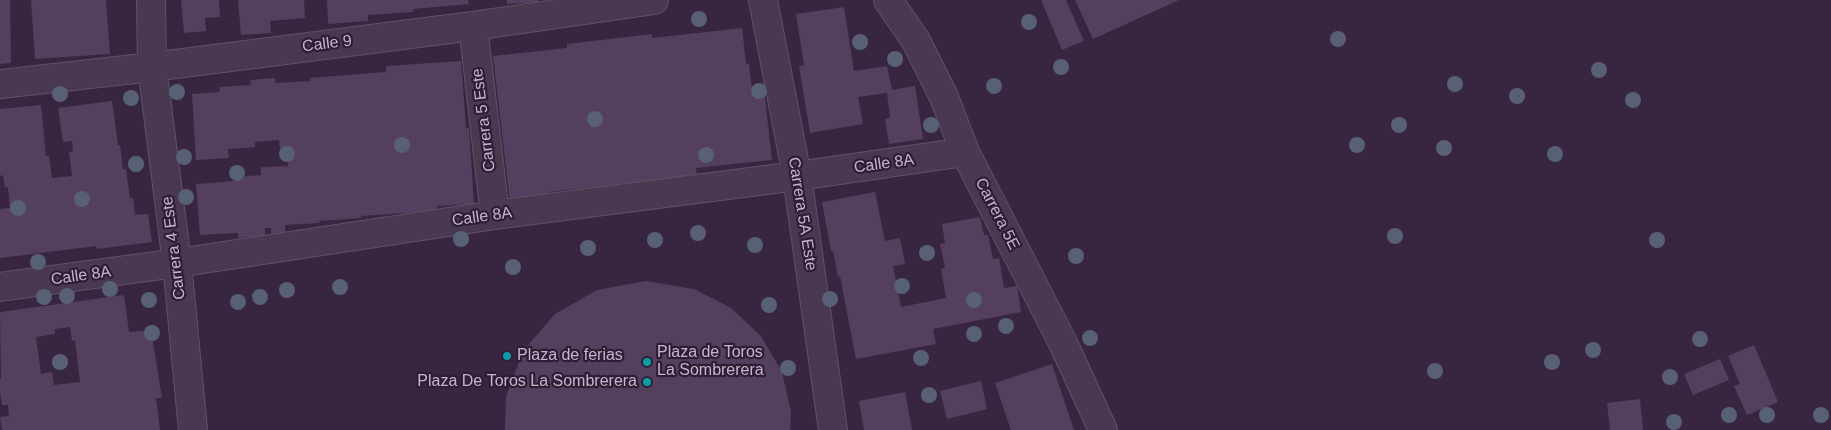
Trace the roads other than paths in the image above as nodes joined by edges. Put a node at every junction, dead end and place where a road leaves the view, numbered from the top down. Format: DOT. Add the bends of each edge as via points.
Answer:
graph roads {
  1 [pos="152,0"];
  2 [pos="654,0"];
  3 [pos="763,0"];
  4 [pos="888,0"];
  5 [pos="473,26"];
  6 [pos="152,67"];
  7 [pos="0,84"];
  8 [pos="965,152"];
  9 [pos="797,176"];
  10 [pos="495,215"];
  11 [pos="177,263"];
  12 [pos="0,288"];
  13 [pos="193,430"];
  14 [pos="833,430"];
  15 [pos="1103,430"];
  1 -- 6 [label="street, Carrera 4 Este"];
  2 -- 5 [label="street, Calle 9"];
  3 -- 9 [label="street, Carrera 5A Este"];
  4 -- 8 [label="street, Carrera 5E" via="916,41 944,98"];
  5 -- 6 [label="street, Calle 9"];
  5 -- 10 [label="street, Carrera 5 Este"];
  6 -- 7 [label="street, Calle 9"];
  6 -- 11 [label="street, Carrera 4 Este"];
  8 -- 9 [label="street, Calle 8A"];
  8 -- 15 [label="street, Carrera 5E" via="1064,343"];
  9 -- 10 [label="street, Calle 8A"];
  9 -- 14 [label="street, Carrera 5A Este"];
  10 -- 11 [label="street, Calle 8A"];
  11 -- 12 [label="street, Calle 8A"];
  11 -- 13 [label="street, Carrera 4 Este"];
}
